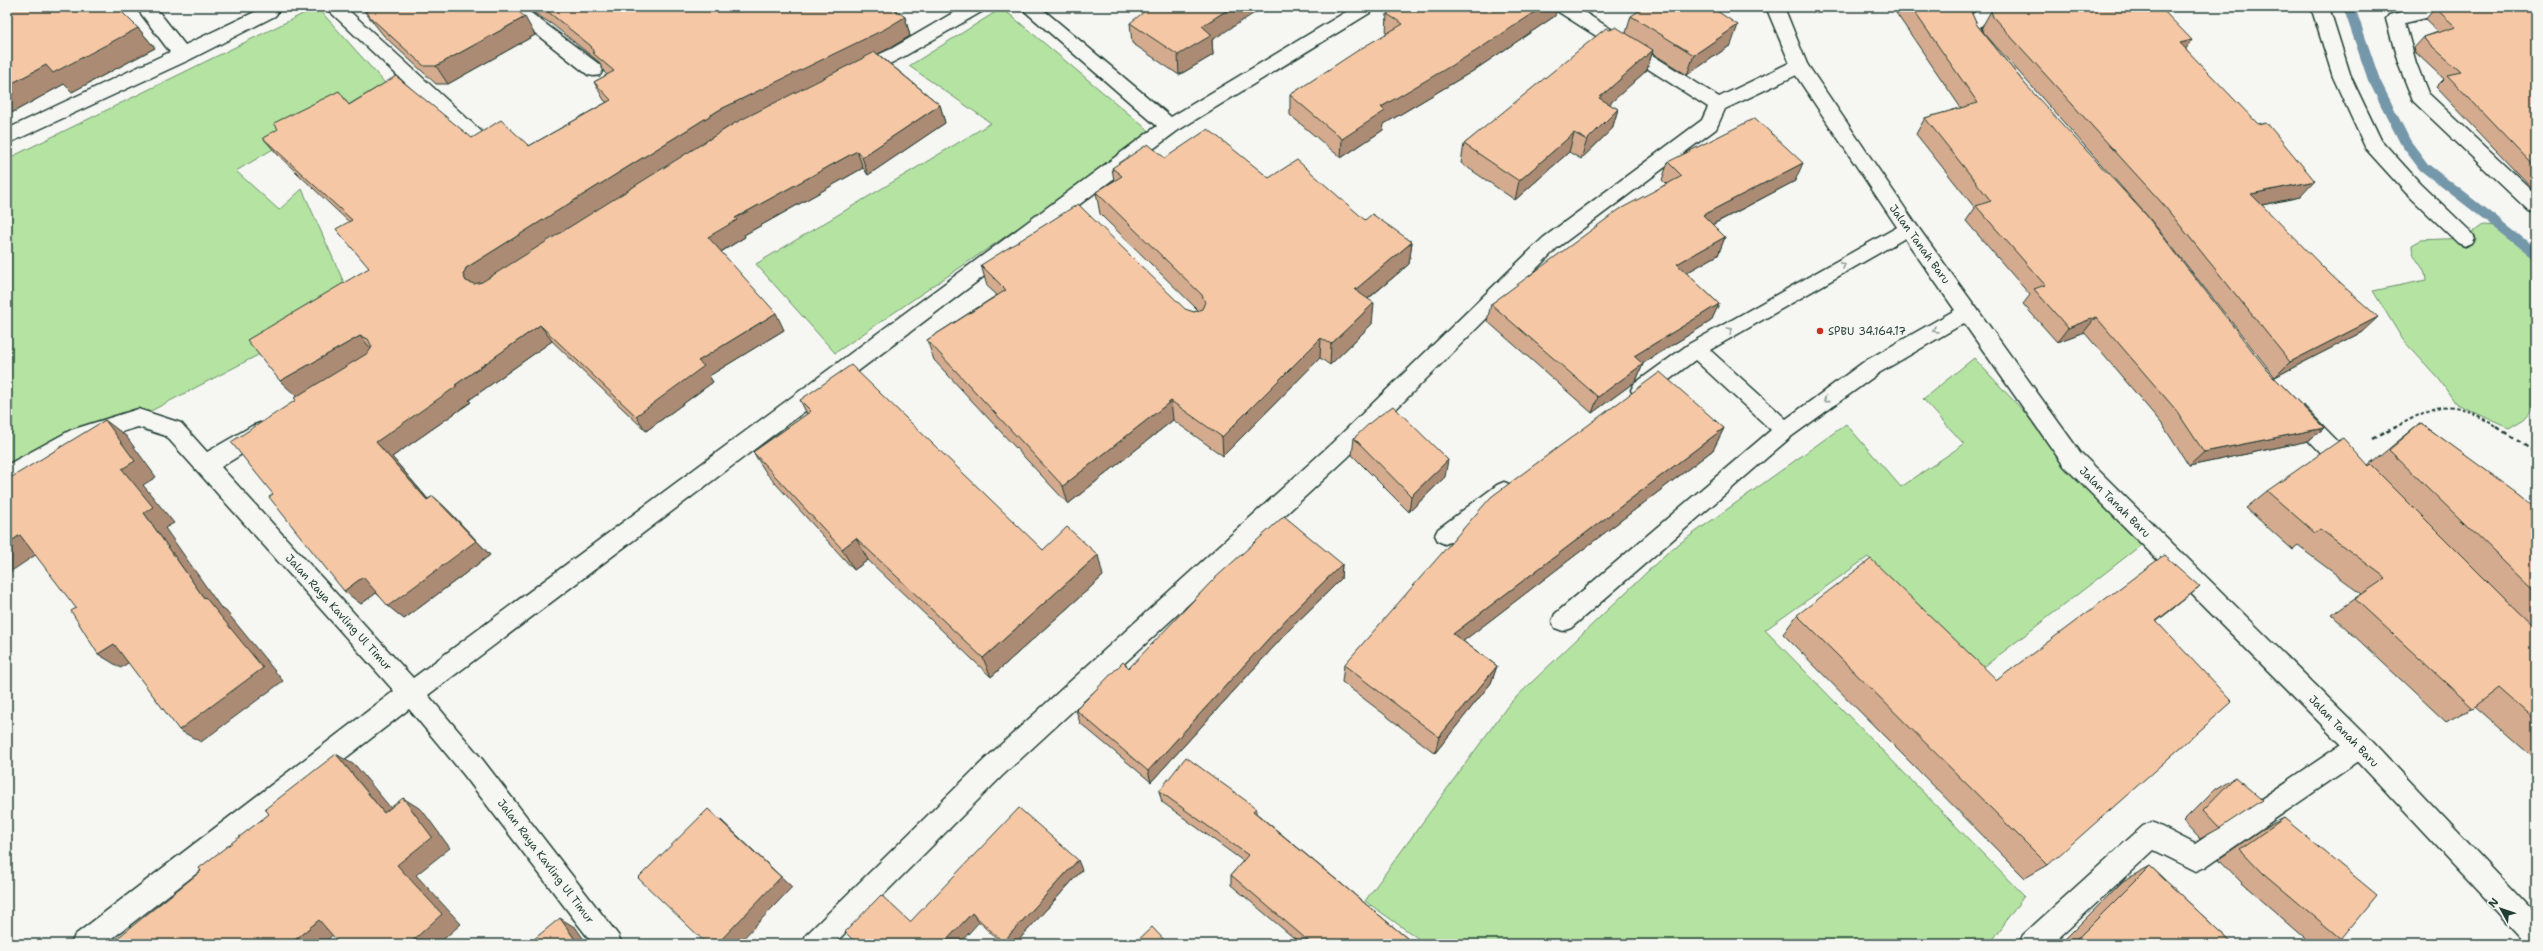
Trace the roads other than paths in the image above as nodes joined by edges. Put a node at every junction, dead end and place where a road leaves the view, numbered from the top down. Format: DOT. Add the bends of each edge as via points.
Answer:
graph roads {
  1 [pos="145,7"];
  2 [pos="334,7"];
  3 [pos="511,7"];
  4 [pos="977,7"];
  5 [pos="1029,7"];
  6 [pos="1367,7"];
  7 [pos="1563,7"];
  8 [pos="1775,7"];
  9 [pos="2011,7"];
  10 [pos="2320,7"];
  11 [pos="2449,7"];
  12 [pos="271,9"];
  13 [pos="183,55"];
  14 [pos="1994,60"];
  15 [pos="1799,66"];
  16 [pos="594,70"];
  17 [pos="843,80"];
  18 [pos="1718,105"];
  19 [pos="1170,126"];
  20 [pos="7,137"];
  21 [pos="475,138"];
  22 [pos="2536,206"];
  23 [pos="1908,228"];
  24 [pos="2465,238"];
  25 [pos="1969,311"];
  26 [pos="1696,349"];
  27 [pos="1627,400"];
  28 [pos="2283,400"];
  29 [pos="280,421"];
  30 [pos="1785,430"];
  31 [pos="206,464"];
  32 [pos="7,476"];
  33 [pos="1520,479"];
  34 [pos="2365,484"];
  35 [pos="1445,535"];
  36 [pos="1563,621"];
  37 [pos="411,693"];
  38 [pos="2360,746"];
  39 [pos="2536,934"];
  40 [pos="84,944"];
  41 [pos="609,944"];
  42 [pos="815,944"];
  43 [pos="2032,944"];
  1 -- 13 [label="street"];
  2 -- 21 [label="street"];
  3 -- 16 [label="street"];
  4 -- 17 [label="street" via="897,53"];
  5 -- 19 [label="street"];
  6 -- 19 [label="street"];
  7 -- 18 [label="street"];
  8 -- 15 [label="street, Jalan Tanah Baru"];
  9 -- 14 [label="street" via="1981,16 1970,25 1975,37"];
  10 -- 24 [label="street" via="2342,77 2373,144 2413,188"];
  11 -- 22 [label="street" via="2395,19 2407,64 2420,96"];
  12 -- 13 [label="street"];
  13 -- 20 [label="street"];
  15 -- 18 [label="street"];
  15 -- 23 [label="street, Jalan Tanah Baru"];
  18 -- 42 [label="street" via="1709,124 1550,243 1340,451 994,767"];
  19 -- 37 [label="street" via="1077,206"];
  23 -- 25 [label="street, Jalan Tanah Baru"];
  26 -- 23 [label="lane, one-way"];
  25 -- 30 [label="lane, one-way" via="1872,367"];
  25 -- 38 [label="street, Jalan Tanah Baru" via="2072,459"];
  26 -- 27 [label="lane"];
  26 -- 30 [label="lane"];
  28 -- 34 [label="street"];
  29 -- 31 [label="street"];
  30 -- 36 [label="lane"];
  31 -- 32 [label="street, Jalan Raya Kavling Ul Timur" via="173,430 138,418 79,436"];
  31 -- 37 [label="street, Jalan Raya Kavling Ul Timur"];
  33 -- 35 [label="lane"];
  37 -- 40 [label="street"];
  37 -- 41 [label="street, Jalan Raya Kavling Ul Timur" via="474,767"];
  38 -- 39 [label="street, Jalan Tanah Baru"];
  38 -- 43 [label="street" via="2196,858 2152,835"];
}
